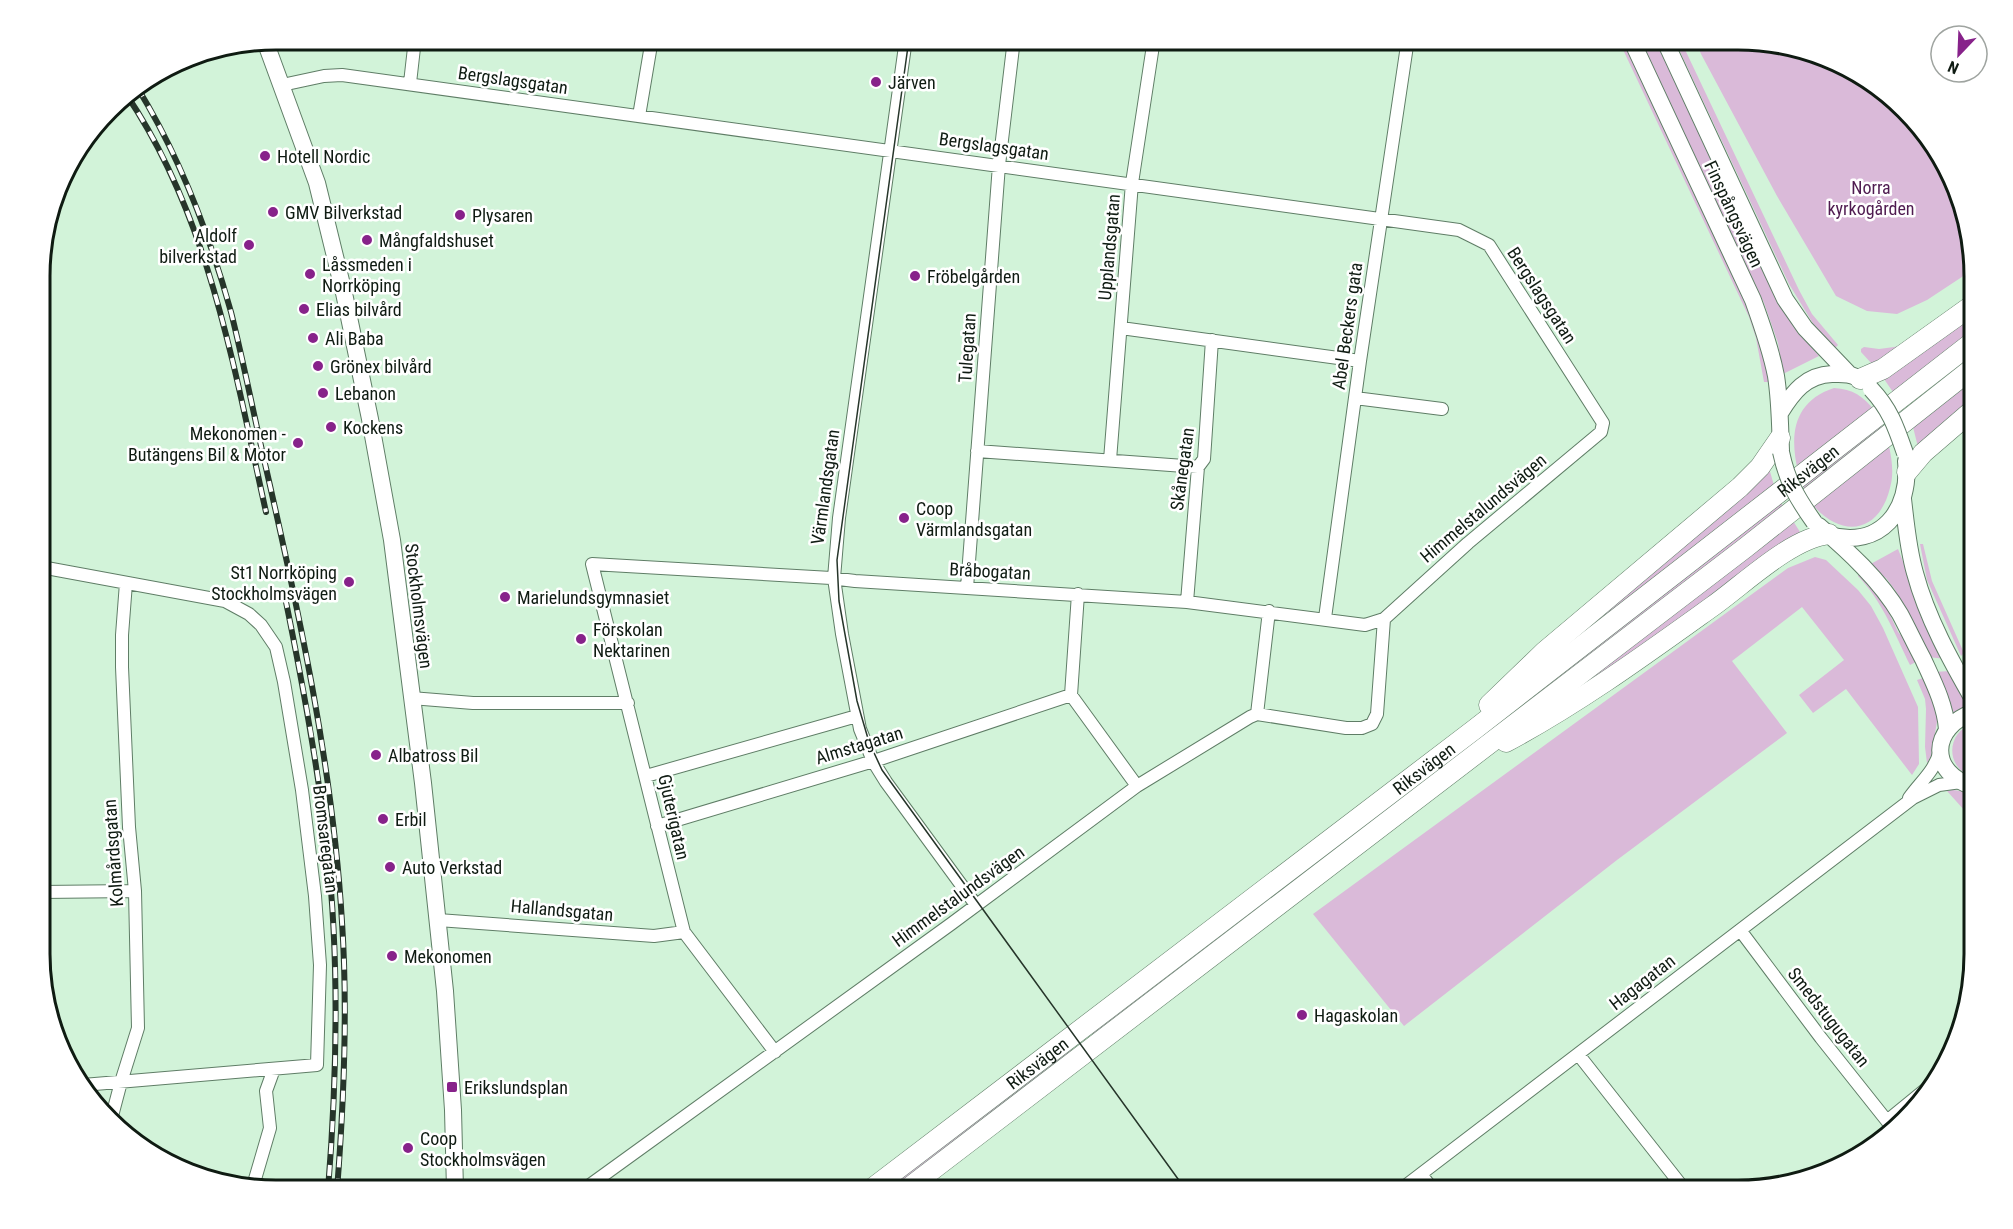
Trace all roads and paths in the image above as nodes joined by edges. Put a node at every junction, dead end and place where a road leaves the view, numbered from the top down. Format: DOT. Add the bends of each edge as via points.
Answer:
graph roads {
  1 [pos="268,50"];
  2 [pos="414,50"];
  3 [pos="650,50"];
  4 [pos="904,50"];
  5 [pos="1013,50"];
  6 [pos="1153,50"];
  7 [pos="1406,50"];
  8 [pos="1635,50"];
  9 [pos="1669,50"];
  10 [pos="411,83"];
  11 [pos="282,85"];
  12 [pos="639,116"];
  13 [pos="890,150"];
  14 [pos="999,165"];
  15 [pos="1132,183"];
  16 [pos="1381,218"];
  17 [pos="1964,311"];
  18 [pos="1121,328"];
  19 [pos="1212,340"];
  20 [pos="1964,349"];
  21 [pos="1360,361"];
  22 [pos="1964,375"];
  23 [pos="1860,381"];
  24 [pos="1355,398"];
  25 [pos="1442,409"];
  26 [pos="1780,413"];
  27 [pos="1964,418"];
  28 [pos="1603,423"];
  29 [pos="1780,445"];
  30 [pos="977,452"];
  31 [pos="1110,460"];
  32 [pos="1197,467"];
  33 [pos="1907,472"];
  34 [pos="1903,499"];
  35 [pos="1821,528"];
  36 [pos="592,564"];
  37 [pos="49,569"];
  38 [pos="834,578"];
  39 [pos="126,584"];
  40 [pos="967,588"];
  41 [pos="1078,594"];
  42 [pos="1187,602"];
  43 [pos="1269,611"];
  44 [pos="1325,618"];
  45 [pos="1384,619"];
  46 [pos="1964,683"];
  47 [pos="1071,695"];
  48 [pos="411,698"];
  49 [pos="628,703"];
  50 [pos="1257,714"];
  51 [pos="857,716"];
  52 [pos="1964,716"];
  53 [pos="1944,736"];
  54 [pos="1451,748"];
  55 [pos="873,761"];
  56 [pos="1454,770"];
  57 [pos="646,776"];
  58 [pos="1964,783"];
  59 [pos="1964,785"];
  60 [pos="1137,786"];
  61 [pos="1905,804"];
  62 [pos="657,826"];
  63 [pos="135,891"];
  64 [pos="49,892"];
  65 [pos="976,905"];
  66 [pos="438,920"];
  67 [pos="1740,930"];
  68 [pos="684,932"];
  69 [pos="775,1052"];
  70 [pos="1578,1054"];
  71 [pos="274,1069"];
  72 [pos="121,1082"];
  73 [pos="92,1084"];
  74 [pos="113,1110"];
  75 [pos="1888,1122"];
  76 [pos="1421,1174"];
  77 [pos="255,1179"];
  78 [pos="455,1180"];
  79 [pos="597,1180"];
  80 [pos="883,1180"];
  81 [pos="919,1180"];
  82 [pos="1413,1180"];
  83 [pos="1426,1180"];
  84 [pos="1677,1180"];
  1 -- 11 [label="main road, Stockholmsvägen"];
  2 -- 10 [label="street"];
  3 -- 12 [label="street"];
  4 -- 13 [label="street, Värmlandsgatan"];
  5 -- 14 [label="street, Tulegatan"];
  6 -- 15 [label="street, Upplandsgatan"];
  7 -- 16 [label="street, Abel Beckers gata"];
  8 -- 26 [label="main road, Finspångsvägen" via="1753,300 1776,377"];
  9 -- 23 [label="main road, Finspångsvägen" via="1785,299 1805,328"];
  10 -- 11 [label="street, Bergslagsgatan" via="342,75"];
  10 -- 12 [label="street, Bergslagsgatan"];
  11 -- 48 [label="main road, Stockholmsvägen" via="317,183 344,293 392,540"];
  12 -- 13 [label="street, Bergslagsgatan"];
  13 -- 14 [label="street, Bergslagsgatan"];
  13 -- 38 [label="street, Värmlandsgatan" via="838,518"];
  14 -- 15 [label="street, Bergslagsgatan"];
  14 -- 30 [label="street, Tulegatan"];
  15 -- 16 [label="street, Bergslagsgatan"];
  15 -- 18 [label="street, Upplandsgatan"];
  16 -- 21 [label="street, Abel Beckers gata"];
  16 -- 28 [label="street, Bergslagsgatan" via="1459,230 1488,245"];
  17 -- 23 [label="highway"];
  18 -- 19 [label="street"];
  18 -- 31 [label="street, Upplandsgatan"];
  19 -- 21 [label="street"];
  19 -- 32 [label="street, Skånegatan" via="1204,459"];
  20 -- 54 [label="highway, Riksvägen"];
  21 -- 24 [label="street, Abel Beckers gata"];
  22 -- 56 [label="highway, Riksvägen"];
  23 -- 26 [label="main road" via="1827,375 1807,380"];
  23 -- 33 [label="main road, bridge" via="1892,417 1905,453"];
  24 -- 25 [label="street"];
  24 -- 44 [label="street, Abel Beckers gata"];
  26 -- 29 [label="main road"];
  27 -- 33 [label="highway"];
  28 -- 45 [label="street, Himmelstalundsvägen" via="1601,432"];
  29 -- 35 [label="main road, bridge" via="1785,474 1796,498"];
  29 -- 54 [label="highway" via="1740,487 1544,652"];
  30 -- 31 [label="street"];
  30 -- 40 [label="street, Tulegatan"];
  31 -- 32 [label="street"];
  32 -- 42 [label="street, Skånegatan"];
  33 -- 34 [label="main road"];
  34 -- 35 [label="main road" via="1891,520 1859,538 1845,539"];
  34 -- 46 [label="main road" via="1910,556 1921,594"];
  35 -- 53 [label="main road" via="1859,564 1899,613 1945,712"];
  35 -- 56 [label="highway" via="1578,700"];
  36 -- 38 [label="street, Bråbogatan"];
  36 -- 49 [label="street, Gjuterigatan"];
  37 -- 39 [label="street"];
  38 -- 40 [label="street, Bråbogatan"];
  38 -- 51 [label="street, Värmlandsgatan"];
  39 -- 63 [label="street, Kolmårdsgatan" via="122,667"];
  39 -- 71 [label="street, Bromsaregatan" via="225,601 249,614 276,647 302,790 320,965 317,1065"];
  40 -- 41 [label="street, Bråbogatan"];
  41 -- 42 [label="street, Bråbogatan"];
  41 -- 47 [label="street"];
  42 -- 43 [label="street, Bråbogatan"];
  43 -- 44 [label="street, Bråbogatan"];
  43 -- 50 [label="street"];
  44 -- 45 [label="street, Bråbogatan" via="1365,625"];
  45 -- 50 [label="street" via="1377,714 1372,724 1346,728"];
  47 -- 55 [label="street, Almstagatan"];
  47 -- 60 [label="street"];
  48 -- 49 [label="street" via="472,703"];
  48 -- 66 [label="main road, Stockholmsvägen"];
  49 -- 57 [label="street, Gjuterigatan"];
  50 -- 60 [label="street, Himmelstalundsvägen"];
  51 -- 55 [label="street, Värmlandsgatan"];
  51 -- 57 [label="street"];
  52 -- 53 [label="main road" via="1955,720"];
  53 -- 58 [label="main road" via="1943,763 1949,774"];
  53 -- 61 [label="street, Hagagatan" via="1931,773"];
  54 -- 80 [label="highway, Riksvägen"];
  55 -- 62 [label="street, Almstagatan"];
  55 -- 65 [label="street, Värmlandsgatan"];
  56 -- 81 [label="highway, Riksvägen"];
  57 -- 62 [label="street, Gjuterigatan"];
  59 -- 61 [label="street, Hagagatan" via="1939,784"];
  60 -- 65 [label="street, Himmelstalundsvägen"];
  61 -- 67 [label="street, Hagagatan"];
  62 -- 68 [label="street, Gjuterigatan"];
  63 -- 64 [label="street"];
  63 -- 72 [label="street, Kolmårdsgatan" via="138,1028"];
  65 -- 69 [label="street, Himmelstalundsvägen"];
  66 -- 68 [label="street, Hallandsgatan" via="654,936"];
  66 -- 78 [label="main road, Stockholmsvägen"];
  67 -- 70 [label="street, Hagagatan"];
  67 -- 75 [label="street, Smedstugugatan"];
  68 -- 69 [label="street, Gjuterigatan"];
  69 -- 79 [label="street, Himmelstalundsvägen"];
  70 -- 76 [label="street, Hagagatan"];
  70 -- 84 [label="street"];
  71 -- 72 [label="street"];
  71 -- 77 [label="street" via="266,1092 270,1128"];
  72 -- 73 [label="street"];
  72 -- 74 [label="street, Kolmårdsgatan"];
  76 -- 82 [label="street, Hagagatan"];
  76 -- 83 [label="street"];
}
